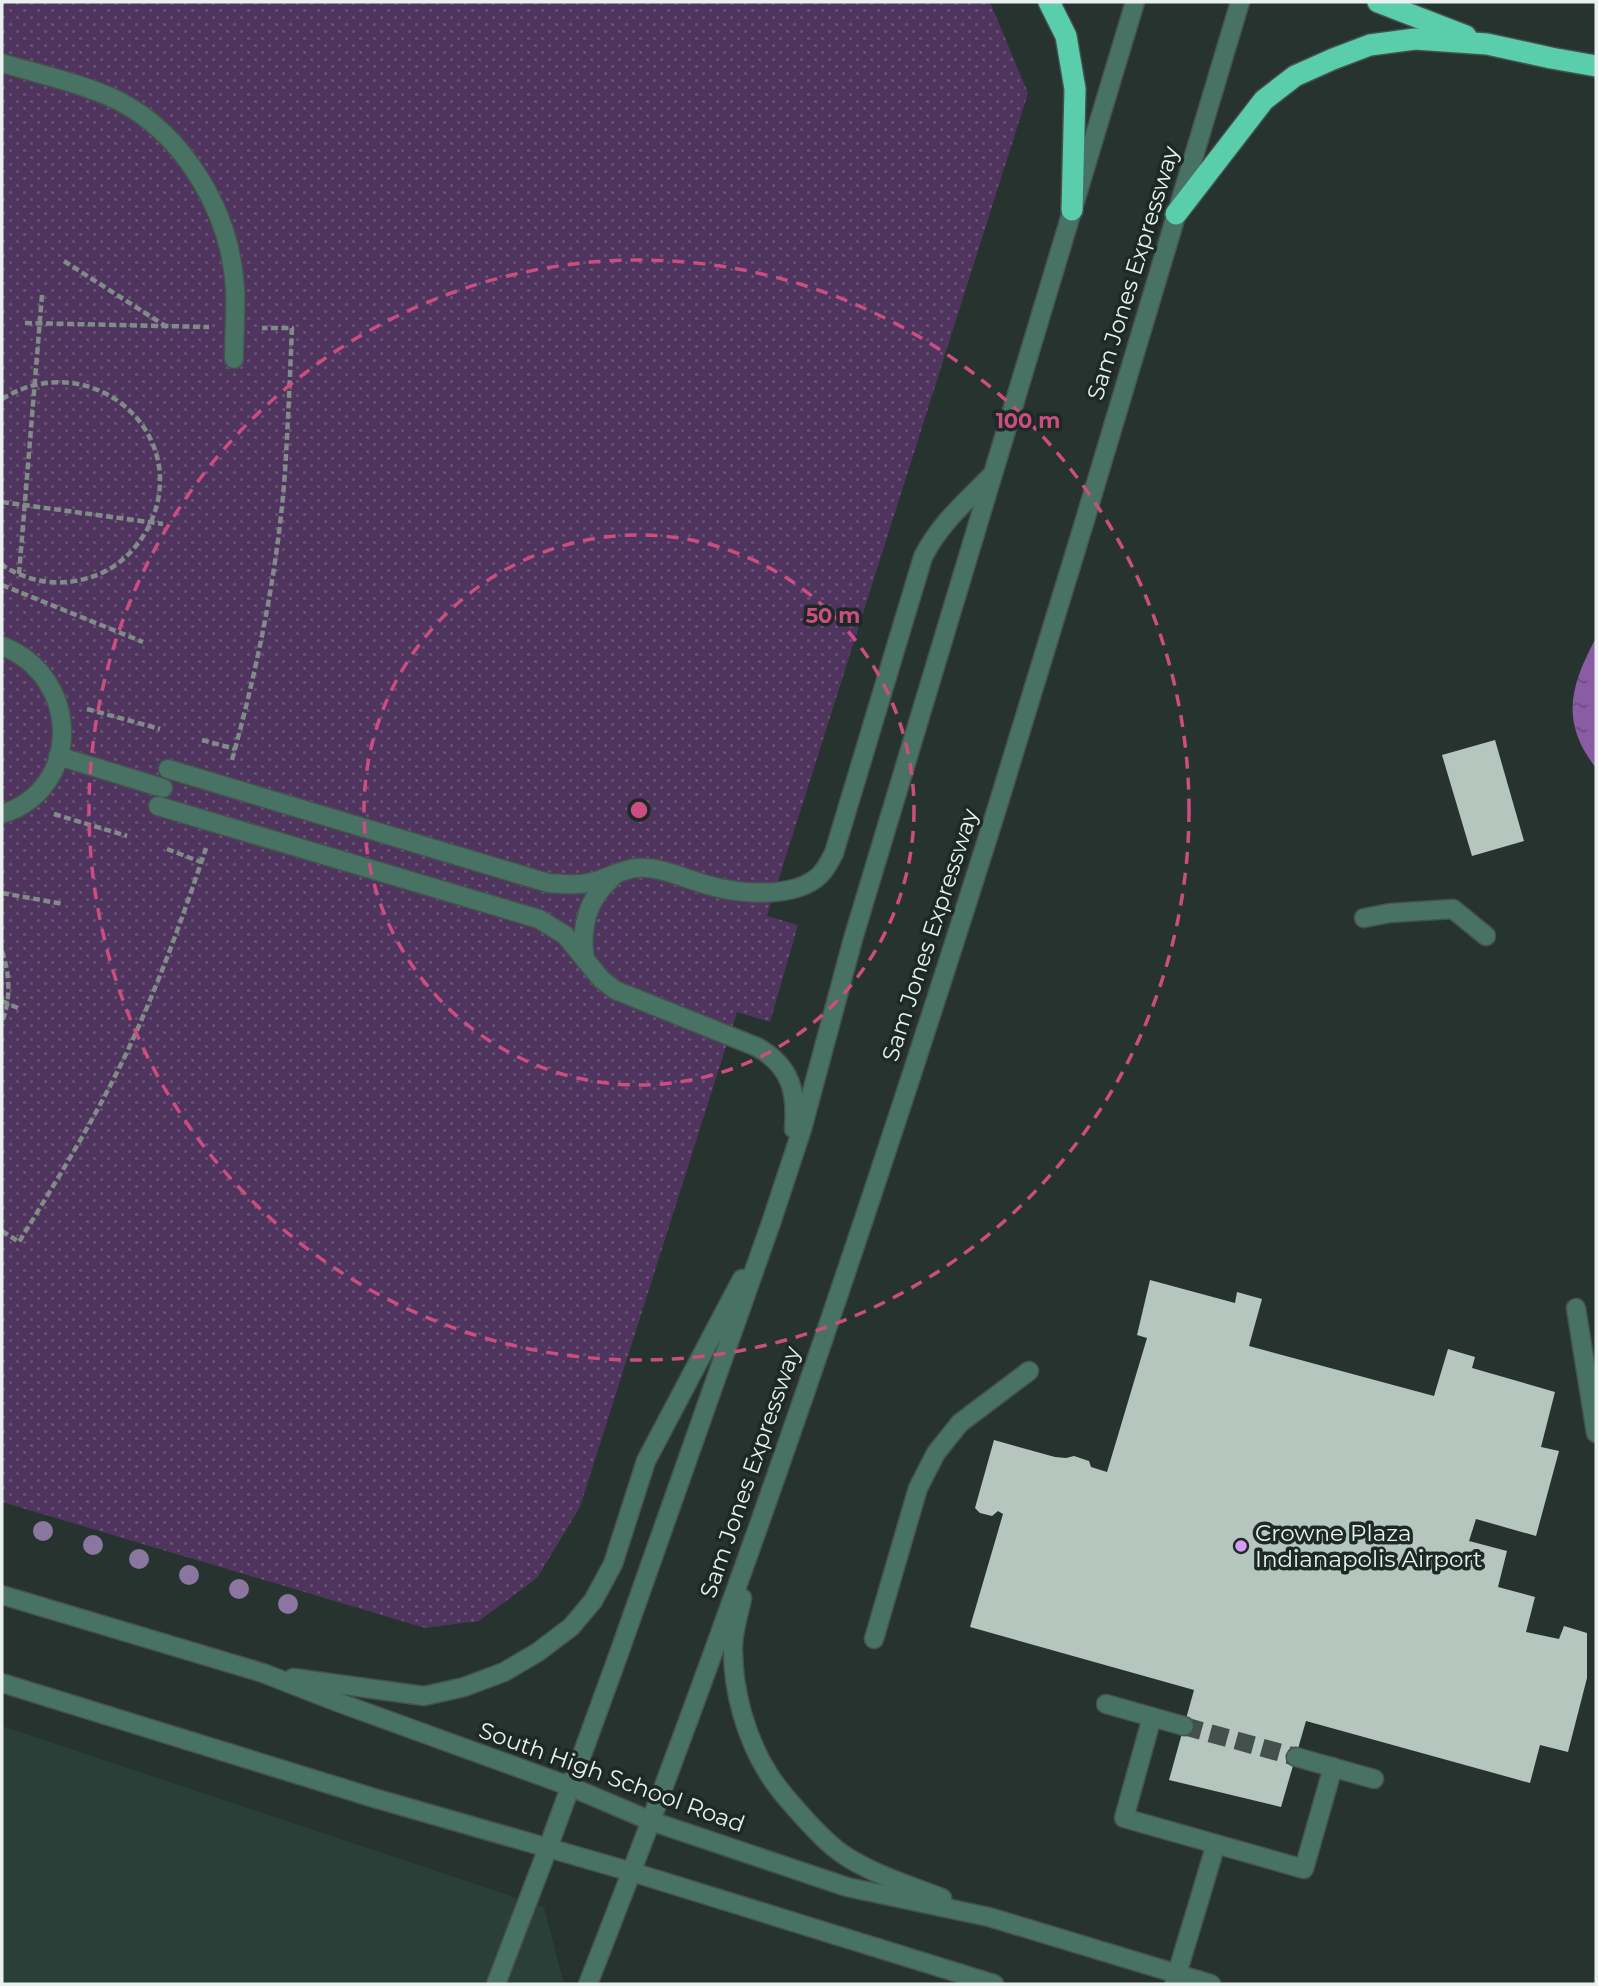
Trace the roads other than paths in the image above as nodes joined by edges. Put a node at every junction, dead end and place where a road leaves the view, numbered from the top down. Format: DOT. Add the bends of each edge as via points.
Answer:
graph roads {
  1 [pos="1049,2"];
  2 [pos="1135,2"];
  3 [pos="1240,2"];
  4 [pos="1378,2"];
  5 [pos="1487,44"];
  6 [pos="2,63"];
  7 [pos="1596,66"];
  8 [pos="1072,210"];
  9 [pos="1176,214"];
  10 [pos="234,359"];
  11 [pos="992,474"];
  12 [pos="2,646"];
  13 [pos="58,756"];
  14 [pos="168,769"];
  15 [pos="163,788"];
  16 [pos="158,806"];
  17 [pos="2,814"];
  18 [pos="623,871"];
  19 [pos="1364,919"];
  20 [pos="1486,936"];
  21 [pos="585,960"];
  22 [pos="789,1169"];
  23 [pos="771,1223"];
  24 [pos="1576,1308"];
  25 [pos="1029,1371"];
  26 [pos="1596,1433"];
  27 [pos="752,1546"];
  28 [pos="2,1589"];
  29 [pos="2,1595"];
  30 [pos="42,1607"];
  31 [pos="874,1639"];
  32 [pos="263,1674"];
  33 [pos="2,1684"];
  34 [pos="1106,1704"];
  35 [pos="1152,1717"];
  36 [pos="1184,1726"];
  37 [pos="1296,1757"];
  38 [pos="1333,1767"];
  39 [pos="1374,1779"];
  40 [pos="569,1786"];
  41 [pos="651,1821"];
  42 [pos="1216,1844"];
  43 [pos="548,1848"];
  44 [pos="632,1872"];
  45 [pos="989,1917"];
  46 [pos="1176,1979"];
  47 [pos="496,1984"];
  48 [pos="588,1984"];
  49 [pos="994,1984"];
  50 [pos="1211,1984"];
  1 -- 8 [label="highway" via="1066,36 1075,89"];
  2 -- 8 [label="street"];
  3 -- 9 [label="street, Sam Jones Expressway"];
  4 -- 5 [label="highway"];
  5 -- 7 [label="highway"];
  5 -- 9 [label="highway" via="1415,39 1370,45 1295,76 1264,100"];
  6 -- 10 [label="street" via="116,100 136,111 176,147 210,196 225,239 235,288"];
  8 -- 11 [label="street"];
  9 -- 27 [label="street, Sam Jones Expressway" via="998,805"];
  11 -- 18 [label="street" via="946,521 923,557 834,853 818,877 766,893 713,886 638,867"];
  11 -- 22 [label="street"];
  12 -- 13 [label="street" via="32,662 58,702 62,733"];
  13 -- 15 [label="street"];
  13 -- 17 [label="street" via="41,788"];
  14 -- 18 [label="street" via="548,883 593,882"];
  16 -- 21 [label="street" via="539,919 565,935"];
  18 -- 21 [label="street" via="590,904 583,930"];
  19 -- 20 [label="street" via="1453,909"];
  21 -- 22 [label="street" via="615,990 749,1044 777,1060 788,1076 795,1107"];
  22 -- 23 [label="street"];
  23 -- 32 [label="street" via="646,1461 612,1564 593,1601 571,1627 504,1672 424,1696"];
  23 -- 40 [label="street"];
  24 -- 26 [label="street"];
  25 -- 31 [label="street" via="960,1423 936,1453 918,1488"];
  27 -- 41 [label="street, Sam Jones Expressway"];
  27 -- 45 [label="street" via="732,1647 736,1685 752,1742 767,1772 826,1841 845,1855 868,1869"];
  28 -- 30 [label="street"];
  29 -- 30 [label="street, South High School Road"];
  30 -- 32 [label="street, South High School Road"];
  32 -- 40 [label="street, South High School Road"];
  33 -- 43 [label="street"];
  34 -- 35 [label="street"];
  35 -- 36 [label="street"];
  35 -- 42 [label="street" via="1124,1818"];
  37 -- 38 [label="street"];
  38 -- 39 [label="street"];
  38 -- 42 [label="street" via="1304,1869"];
  40 -- 41 [label="street, South High School Road"];
  40 -- 43 [label="street"];
  41 -- 44 [label="street, Sam Jones Expressway"];
  41 -- 45 [label="street, South High School Road" via="848,1887"];
  42 -- 46 [label="street"];
  43 -- 44 [label="street"];
  43 -- 47 [label="street"];
  44 -- 48 [label="street, Sam Jones Expressway"];
  44 -- 49 [label="street"];
  45 -- 46 [label="street, South High School Road"];
  46 -- 50 [label="street, South High School Road"];
}
